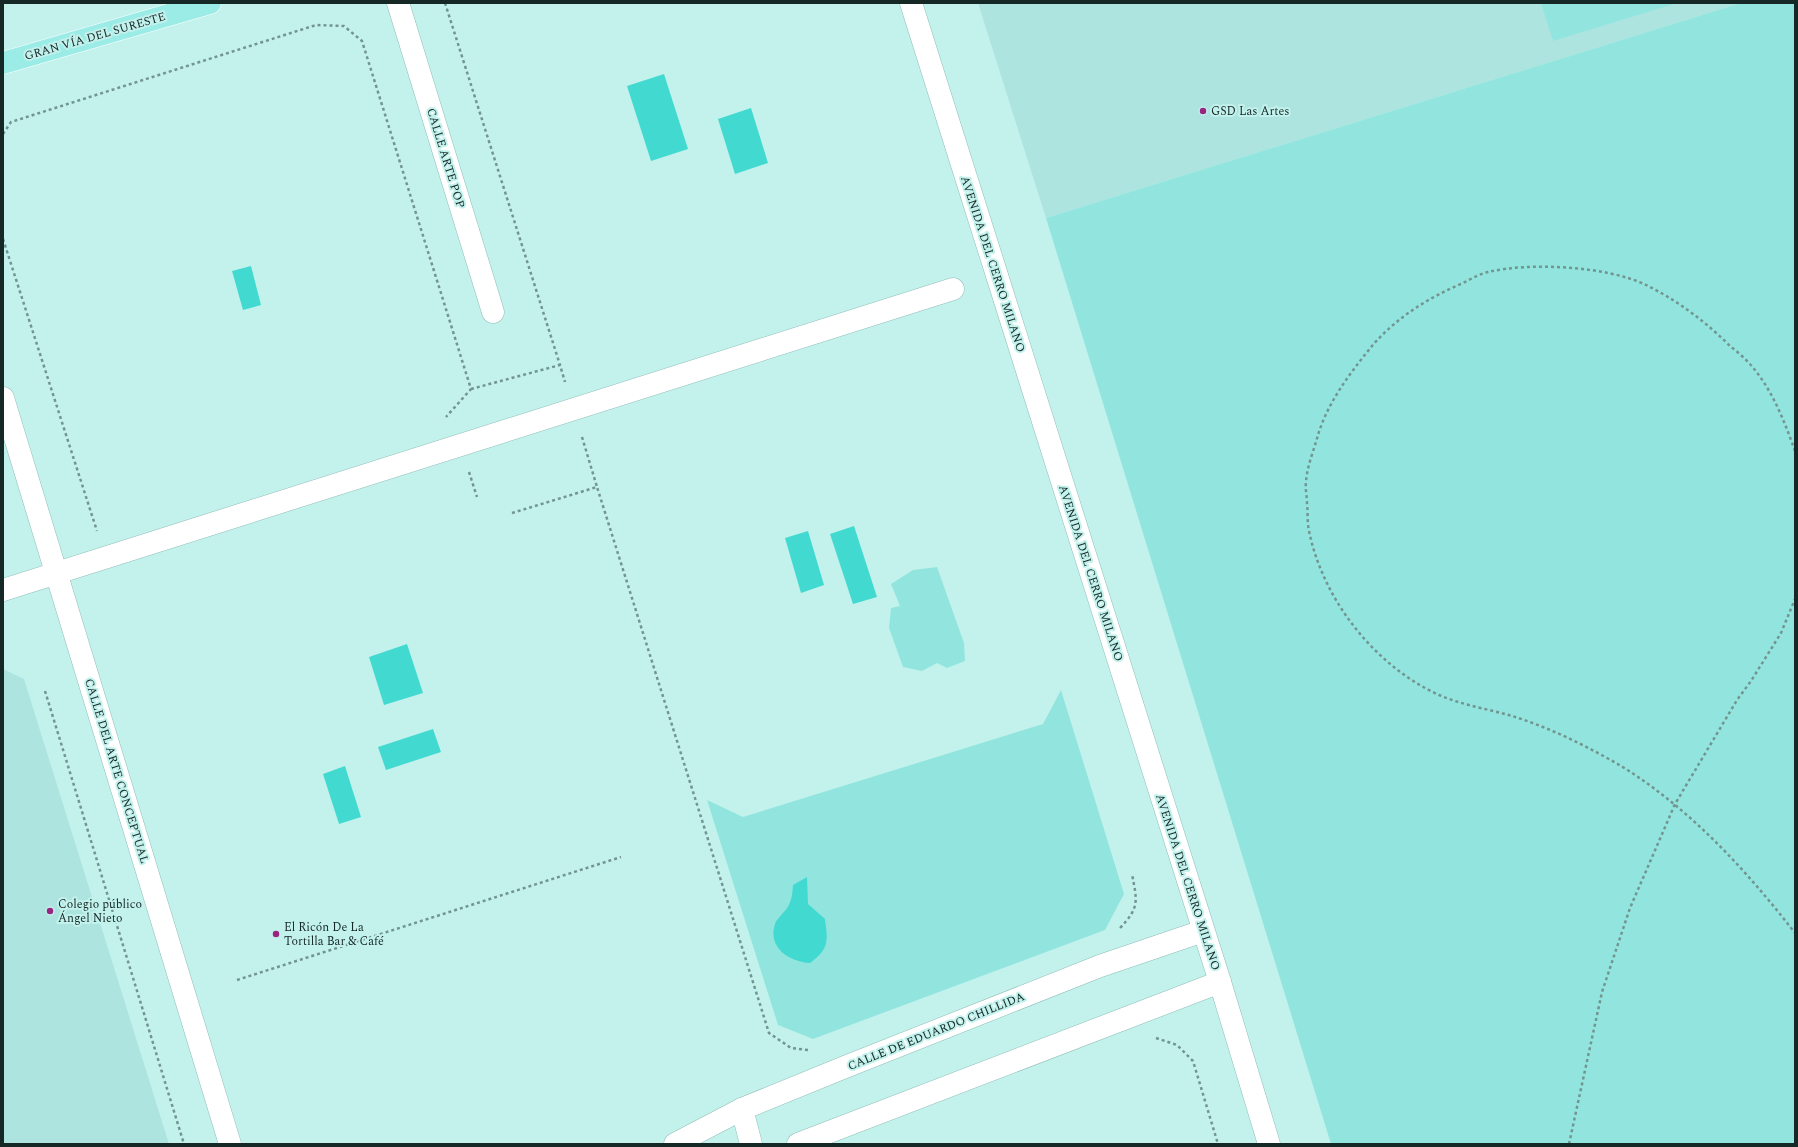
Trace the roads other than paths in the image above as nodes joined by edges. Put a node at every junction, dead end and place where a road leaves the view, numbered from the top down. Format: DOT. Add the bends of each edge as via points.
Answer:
graph roads {
  1 [pos="210,3"];
  2 [pos="398,3"];
  3 [pos="910,3"];
  4 [pos="3,62"];
  5 [pos="953,289"];
  6 [pos="493,312"];
  7 [pos="3,398"];
  8 [pos="57,573"];
  9 [pos="3,590"];
  10 [pos="1203,931"];
  11 [pos="1220,982"];
  12 [pos="742,1109"];
  13 [pos="230,1144"];
  14 [pos="675,1144"];
  15 [pos="751,1144"];
  16 [pos="798,1144"];
  17 [pos="1269,1144"];
  1 -- 4 [label="main road, GRAN VÍA DEL SURESTE"];
  2 -- 6 [label="street, CALLE ARTE POP"];
  3 -- 10 [label="street, AVENIDA DEL CERRO MILANO"];
  5 -- 8 [label="street"];
  7 -- 8 [label="street, CALLE DEL ARTE CONCEPTUAL"];
  8 -- 9 [label="street"];
  8 -- 13 [label="street, CALLE DEL ARTE CONCEPTUAL"];
  10 -- 11 [label="street, AVENIDA DEL CERRO MILANO"];
  10 -- 12 [label="street, CALLE DE EDUARDO CHILLIDA" via="1100,966"];
  11 -- 16 [label="street"];
  11 -- 17 [label="street, AVENIDA DEL CERRO MILANO"];
  12 -- 14 [label="street, CALLE DE EDUARDO CHILLIDA"];
  12 -- 15 [label="street"];
}
